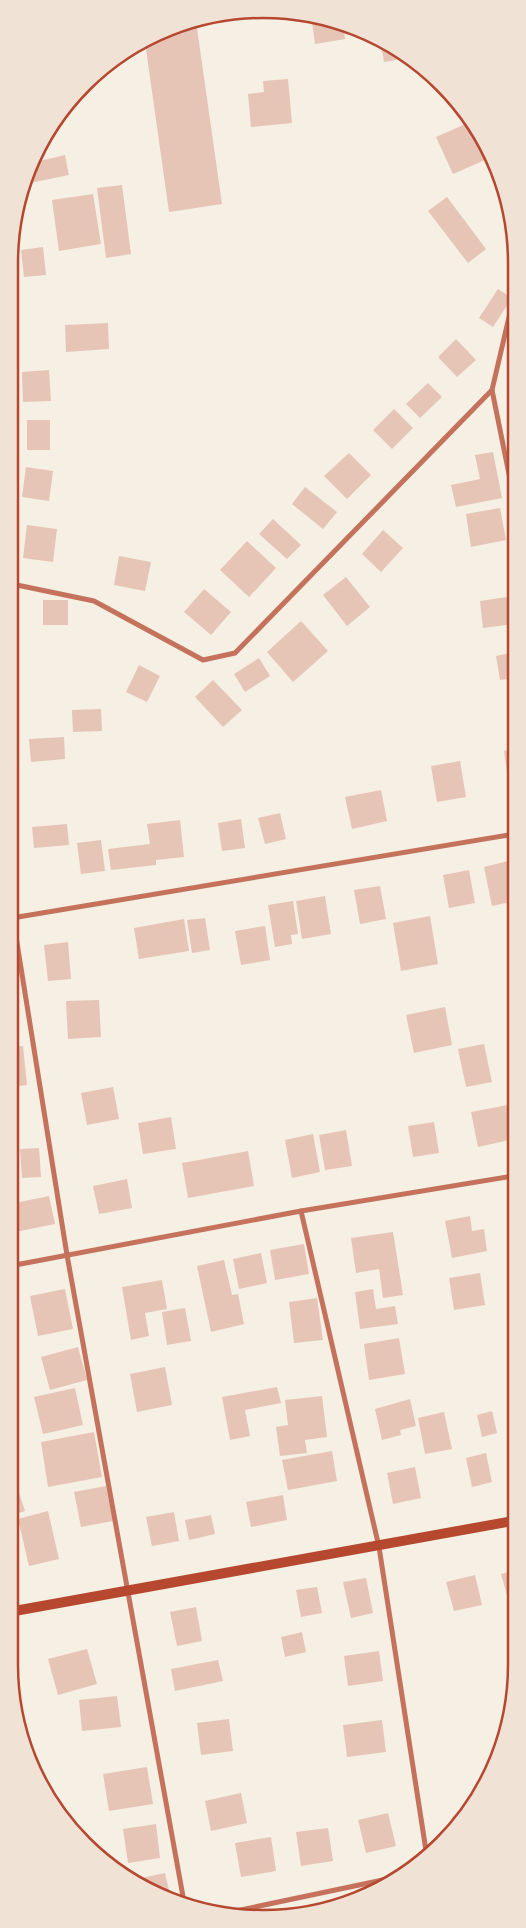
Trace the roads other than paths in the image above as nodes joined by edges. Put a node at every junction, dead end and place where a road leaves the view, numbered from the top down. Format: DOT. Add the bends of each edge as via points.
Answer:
graph roads {
  1 [pos="508,321"];
  2 [pos="492,390"];
  3 [pos="508,469"];
  4 [pos="18,585"];
  5 [pos="508,835"];
  6 [pos="18,917"];
  7 [pos="18,955"];
  8 [pos="508,1177"];
  9 [pos="301,1212"];
  10 [pos="67,1254"];
  11 [pos="18,1264"];
  12 [pos="508,1523"];
  13 [pos="379,1547"];
  14 [pos="127,1590"];
  15 [pos="18,1610"];
  16 [pos="425,1850"];
  17 [pos="381,1880"];
  18 [pos="183,1897"];
  19 [pos="243,1909"];
  1 -- 2 [label="street"];
  2 -- 3 [label="street"];
  2 -- 4 [label="street" via="235,652 203,660 94,601"];
  5 -- 6 [label="street"];
  7 -- 10 [label="street"];
  8 -- 9 [label="street"];
  9 -- 10 [label="street"];
  9 -- 13 [label="street"];
  10 -- 11 [label="street"];
  10 -- 14 [label="street"];
  12 -- 13 [label="main road"];
  13 -- 14 [label="main road"];
  13 -- 16 [label="street"];
  14 -- 15 [label="main road"];
  14 -- 18 [label="street"];
  17 -- 19 [label="street"];
}
